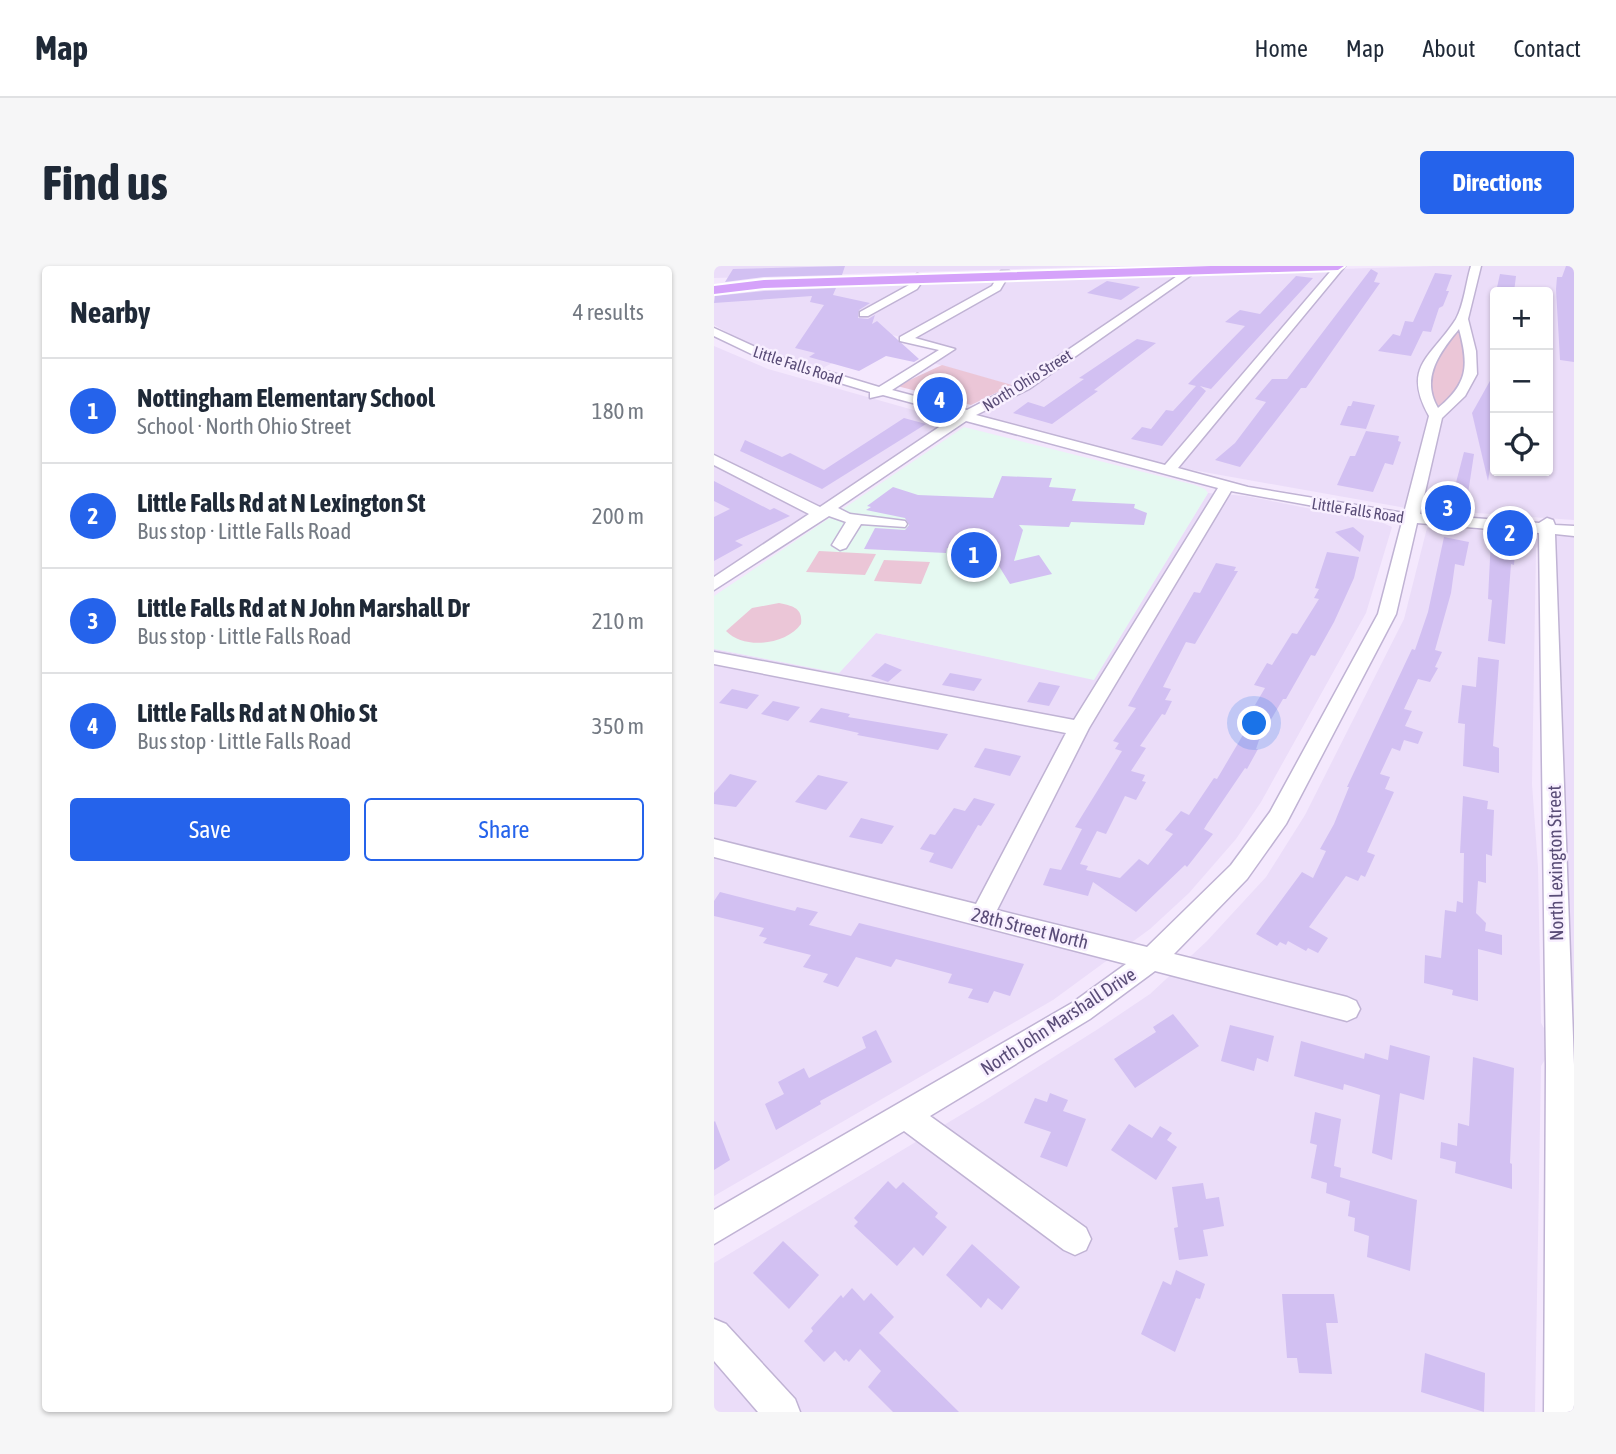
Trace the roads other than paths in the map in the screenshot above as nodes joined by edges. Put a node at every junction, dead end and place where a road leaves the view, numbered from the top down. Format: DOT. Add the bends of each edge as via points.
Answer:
graph roads {
  1 [pos="1218,266"];
  2 [pos="1339,266"];
  3 [pos="1476,266"];
  4 [pos="1196,268"];
  5 [pos="997,273"];
  6 [pos="920,278"];
  7 [pos="716,288"];
  8 [pos="864,314"];
  9 [pos="1462,319"];
  10 [pos="714,331"];
  11 [pos="714,341"];
  12 [pos="757,357"];
  13 [pos="879,393"];
  14 [pos="964,416"];
  15 [pos="1436,416"];
  16 [pos="714,459"];
  17 [pos="1168,471"];
  18 [pos="1227,485"];
  19 [pos="825,512"];
  20 [pos="1412,515"];
  21 [pos="856,519"];
  22 [pos="899,524"];
  23 [pos="1574,524"];
  24 [pos="1547,527"];
  25 [pos="1574,533"];
  26 [pos="840,545"];
  27 [pos="714,585"];
  28 [pos="714,658"];
  29 [pos="1079,728"];
  30 [pos="714,848"];
  31 [pos="982,916"];
  32 [pos="1153,958"];
  33 [pos="1347,1009"];
  34 [pos="1567,1066"];
  35 [pos="907,1116"];
  36 [pos="714,1228"];
  37 [pos="1075,1239"];
  38 [pos="714,1336"];
  39 [pos="1566,1403"];
  40 [pos="782,1412"];
  1 -- 4 [label="main road"];
  2 -- 4 [label="main road"];
  2 -- 17 [label="street"];
  3 -- 9 [label="street"];
  4 -- 5 [label="main road"];
  4 -- 14 [label="street, North Ohio Street" via="1024,386"];
  5 -- 6 [label="main road"];
  5 -- 13 [label="street" via="996,288 904,339 949,349"];
  6 -- 7 [label="main road"];
  6 -- 8 [label="street" via="913,287"];
  9 -- 15 [label="street" via="1424,373 1426,399"];
  9 -- 15 [label="street" via="1473,364 1470,380 1461,397"];
  10 -- 12 [label="street, Little Falls Road"];
  11 -- 12 [label="street, Little Falls Road"];
  12 -- 13 [label="street, Little Falls Road"];
  13 -- 14 [label="street, Little Falls Road"];
  14 -- 17 [label="street, Little Falls Road"];
  14 -- 19 [label="street, North Ohio Street"];
  15 -- 20 [label="street, North John Marshall Drive"];
  16 -- 19 [label="street"];
  17 -- 18 [label="street, Little Falls Road"];
  18 -- 20 [label="street, Little Falls Road" via="1248,492"];
  18 -- 29 [label="street"];
  19 -- 21 [label="street"];
  19 -- 27 [label="street, North Ohio Street"];
  20 -- 24 [label="street, Little Falls Road"];
  20 -- 32 [label="street, North John Marshall Drive" via="1387,614 1278,818 1239,872"];
  21 -- 22 [label="street"];
  21 -- 26 [label="street"];
  23 -- 24 [label="street, Little Falls Road"];
  24 -- 25 [label="street"];
  24 -- 34 [label="street, North Lexington Street"];
  28 -- 29 [label="street"];
  29 -- 31 [label="street"];
  30 -- 31 [label="street, 28th Street North"];
  31 -- 32 [label="street, 28th Street North"];
  32 -- 33 [label="street, 28th Street North"];
  32 -- 35 [label="street, North John Marshall Drive" via="1081,1011"];
  34 -- 39 [label="street, North Lexington Street"];
  35 -- 36 [label="street, North John Marshall Drive"];
  35 -- 37 [label="street"];
  38 -- 40 [label="street"];
}
